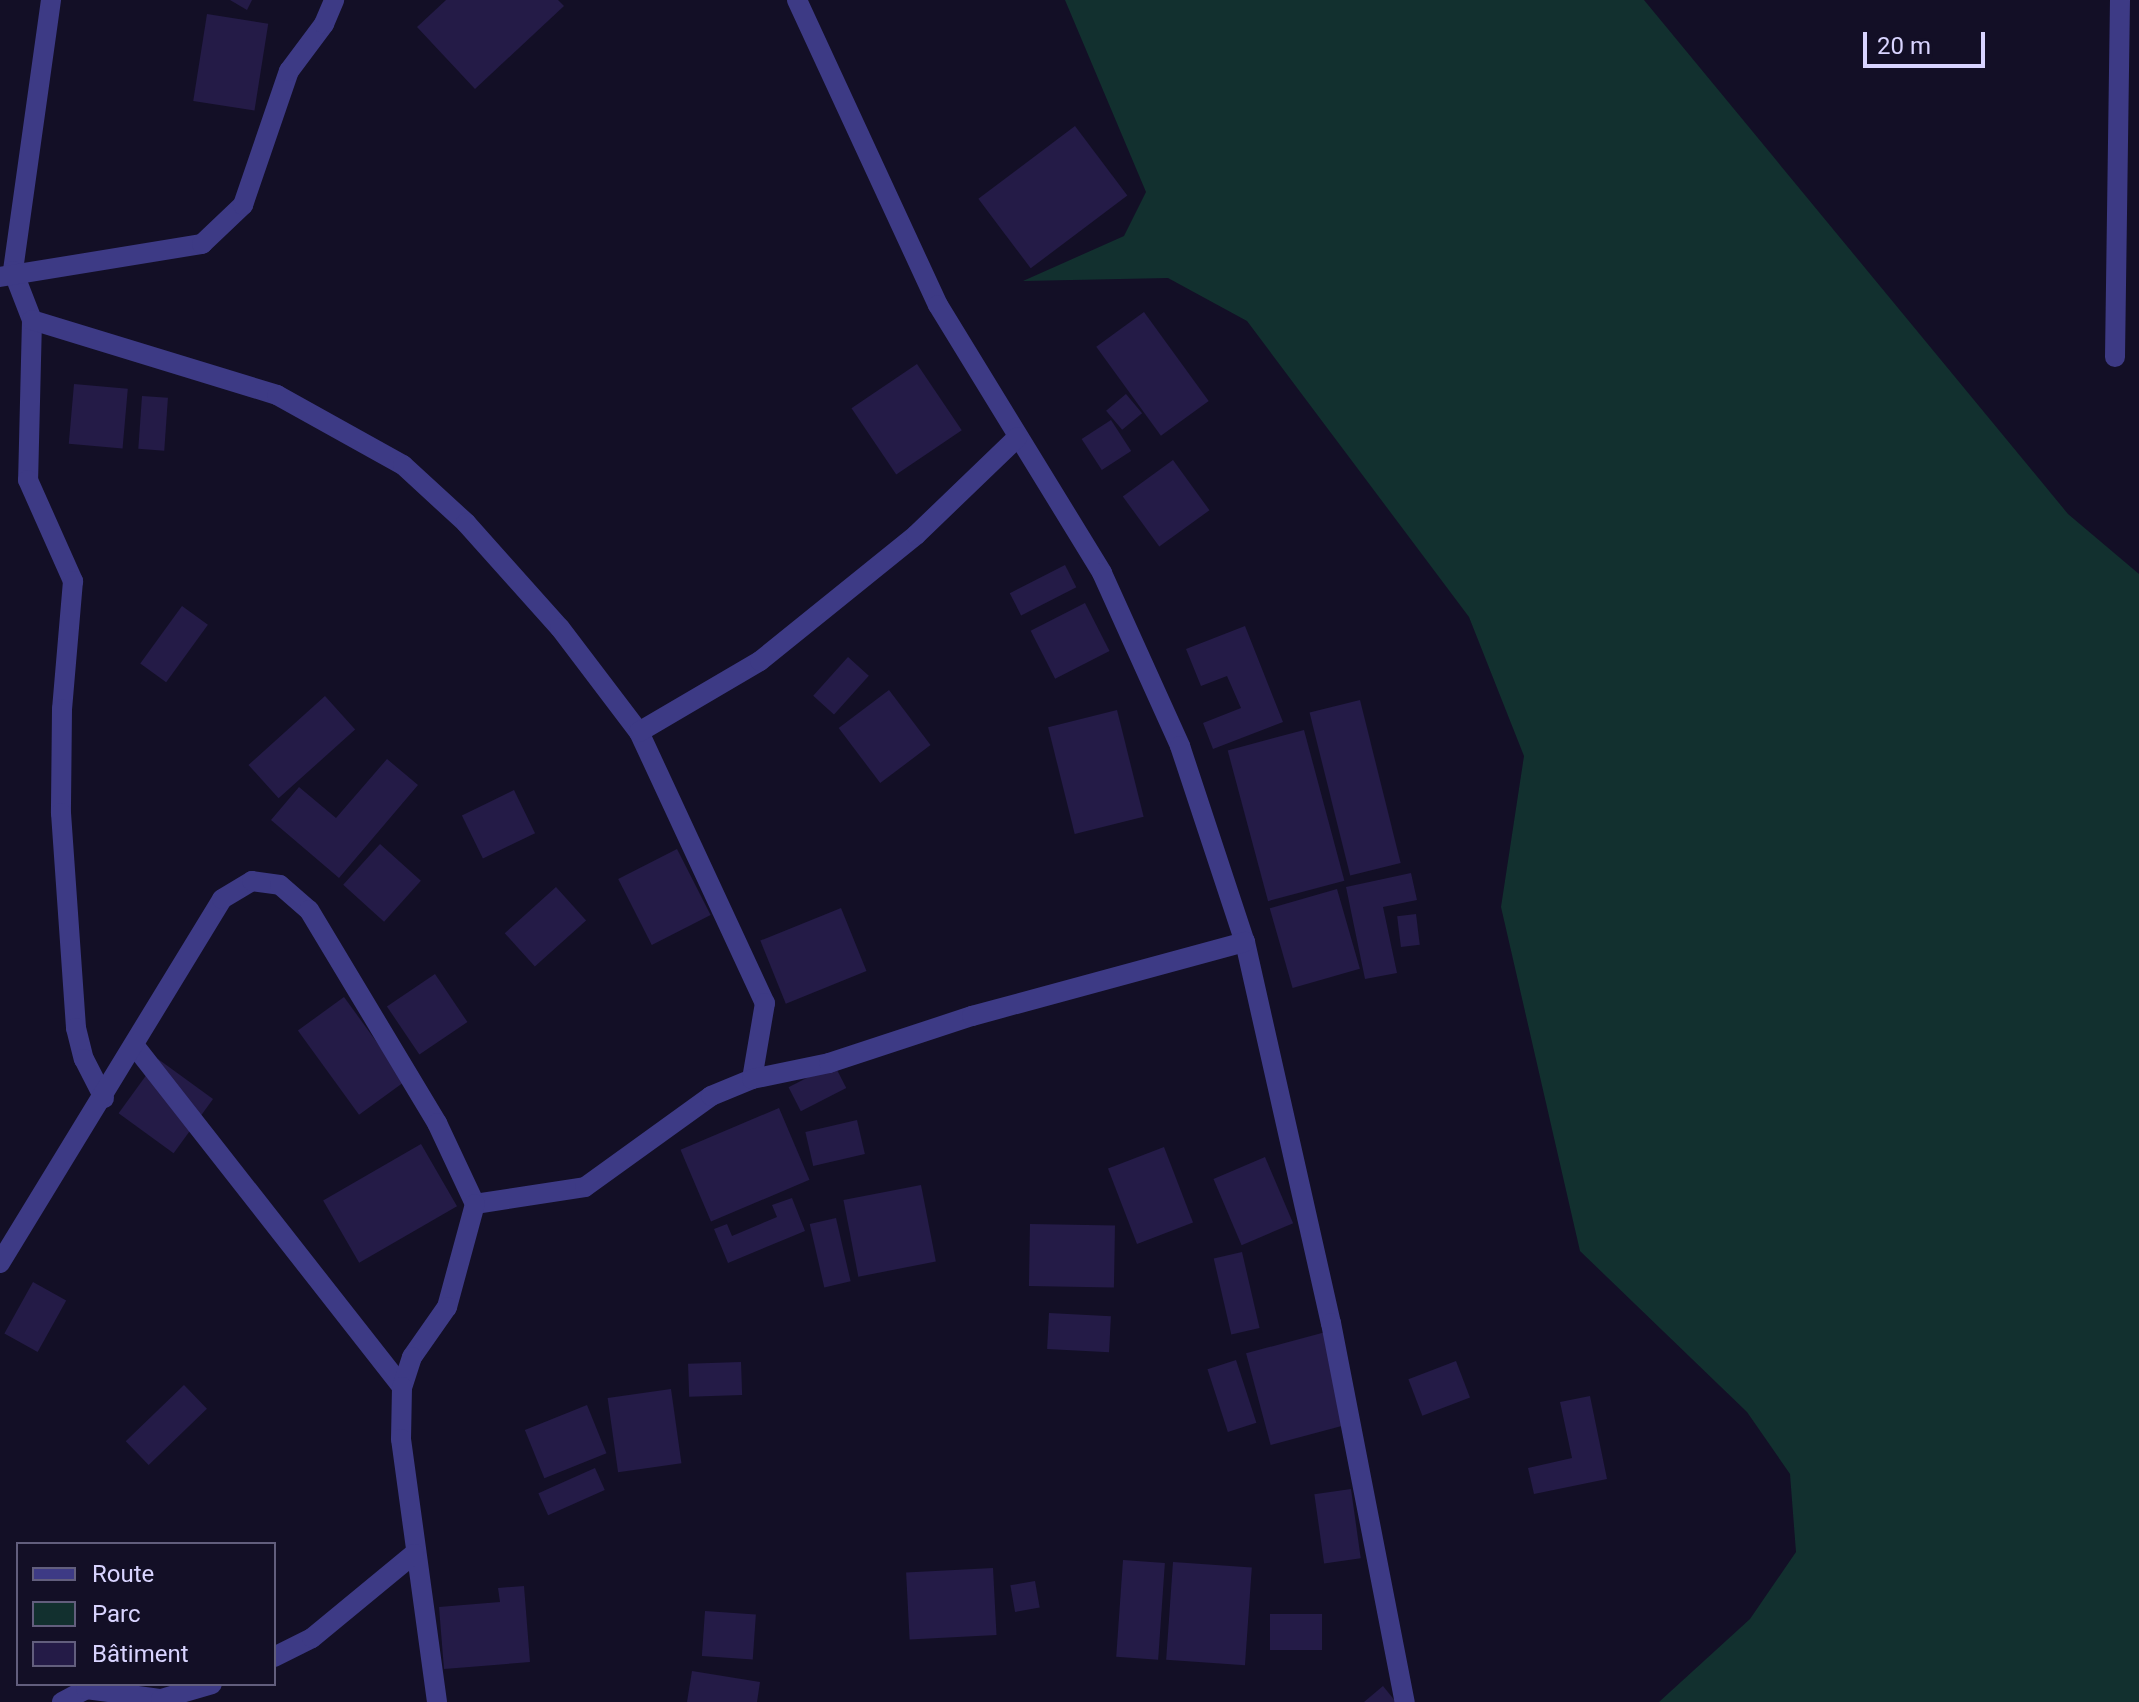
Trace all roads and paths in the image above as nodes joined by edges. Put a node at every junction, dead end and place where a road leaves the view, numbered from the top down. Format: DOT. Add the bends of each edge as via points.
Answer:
graph roads {
  1 [pos="51,0"];
  2 [pos="334,0"];
  3 [pos="797,0"];
  4 [pos="2120,0"];
  5 [pos="6,274"];
  6 [pos="32,320"];
  7 [pos="2115,357"];
  8 [pos="1018,437"];
  9 [pos="639,732"];
  10 [pos="1245,942"];
  11 [pos="134,1045"];
  12 [pos="752,1079"];
  13 [pos="104,1098"];
  14 [pos="475,1204"];
  15 [pos="0,1263"];
  16 [pos="402,1387"];
  17 [pos="414,1554"];
  18 [pos="276,1656"];
  19 [pos="205,1686"];
  20 [pos="62,1702"];
  21 [pos="437,1702"];
  22 [pos="1405,1702"];
  1 -- 5 [label="street"];
  2 -- 5 [label="street" via="324,24 289,71 243,205 202,244"];
  3 -- 8 [label="street" via="938,305"];
  4 -- 7 [label="street"];
  5 -- 6 [label="street"];
  6 -- 9 [label="street" via="277,395 403,465 466,523 550,616"];
  6 -- 13 [label="street" via="28,480 73,581 62,709 61,813 76,1028 84,1059"];
  8 -- 9 [label="street" via="916,535 760,661"];
  8 -- 10 [label="street" via="1102,573 1180,746"];
  9 -- 12 [label="street" via="765,1003"];
  10 -- 12 [label="street" via="972,1016 829,1063"];
  10 -- 22 [label="street" via="1331,1323"];
  11 -- 13 [label="street"];
  11 -- 14 [label="street" via="222,899 252,881 280,885 309,910 437,1123"];
  11 -- 16 [label="street"];
  12 -- 14 [label="street" via="711,1096 585,1187"];
  13 -- 15 [label="street"];
  14 -- 16 [label="street" via="447,1307 412,1357"];
  16 -- 17 [label="street" via="401,1439"];
  17 -- 18 [label="street" via="312,1638"];
  17 -- 21 [label="street"];
  19 -- 20 [label="street" via="161,1699 86,1689"];
}
